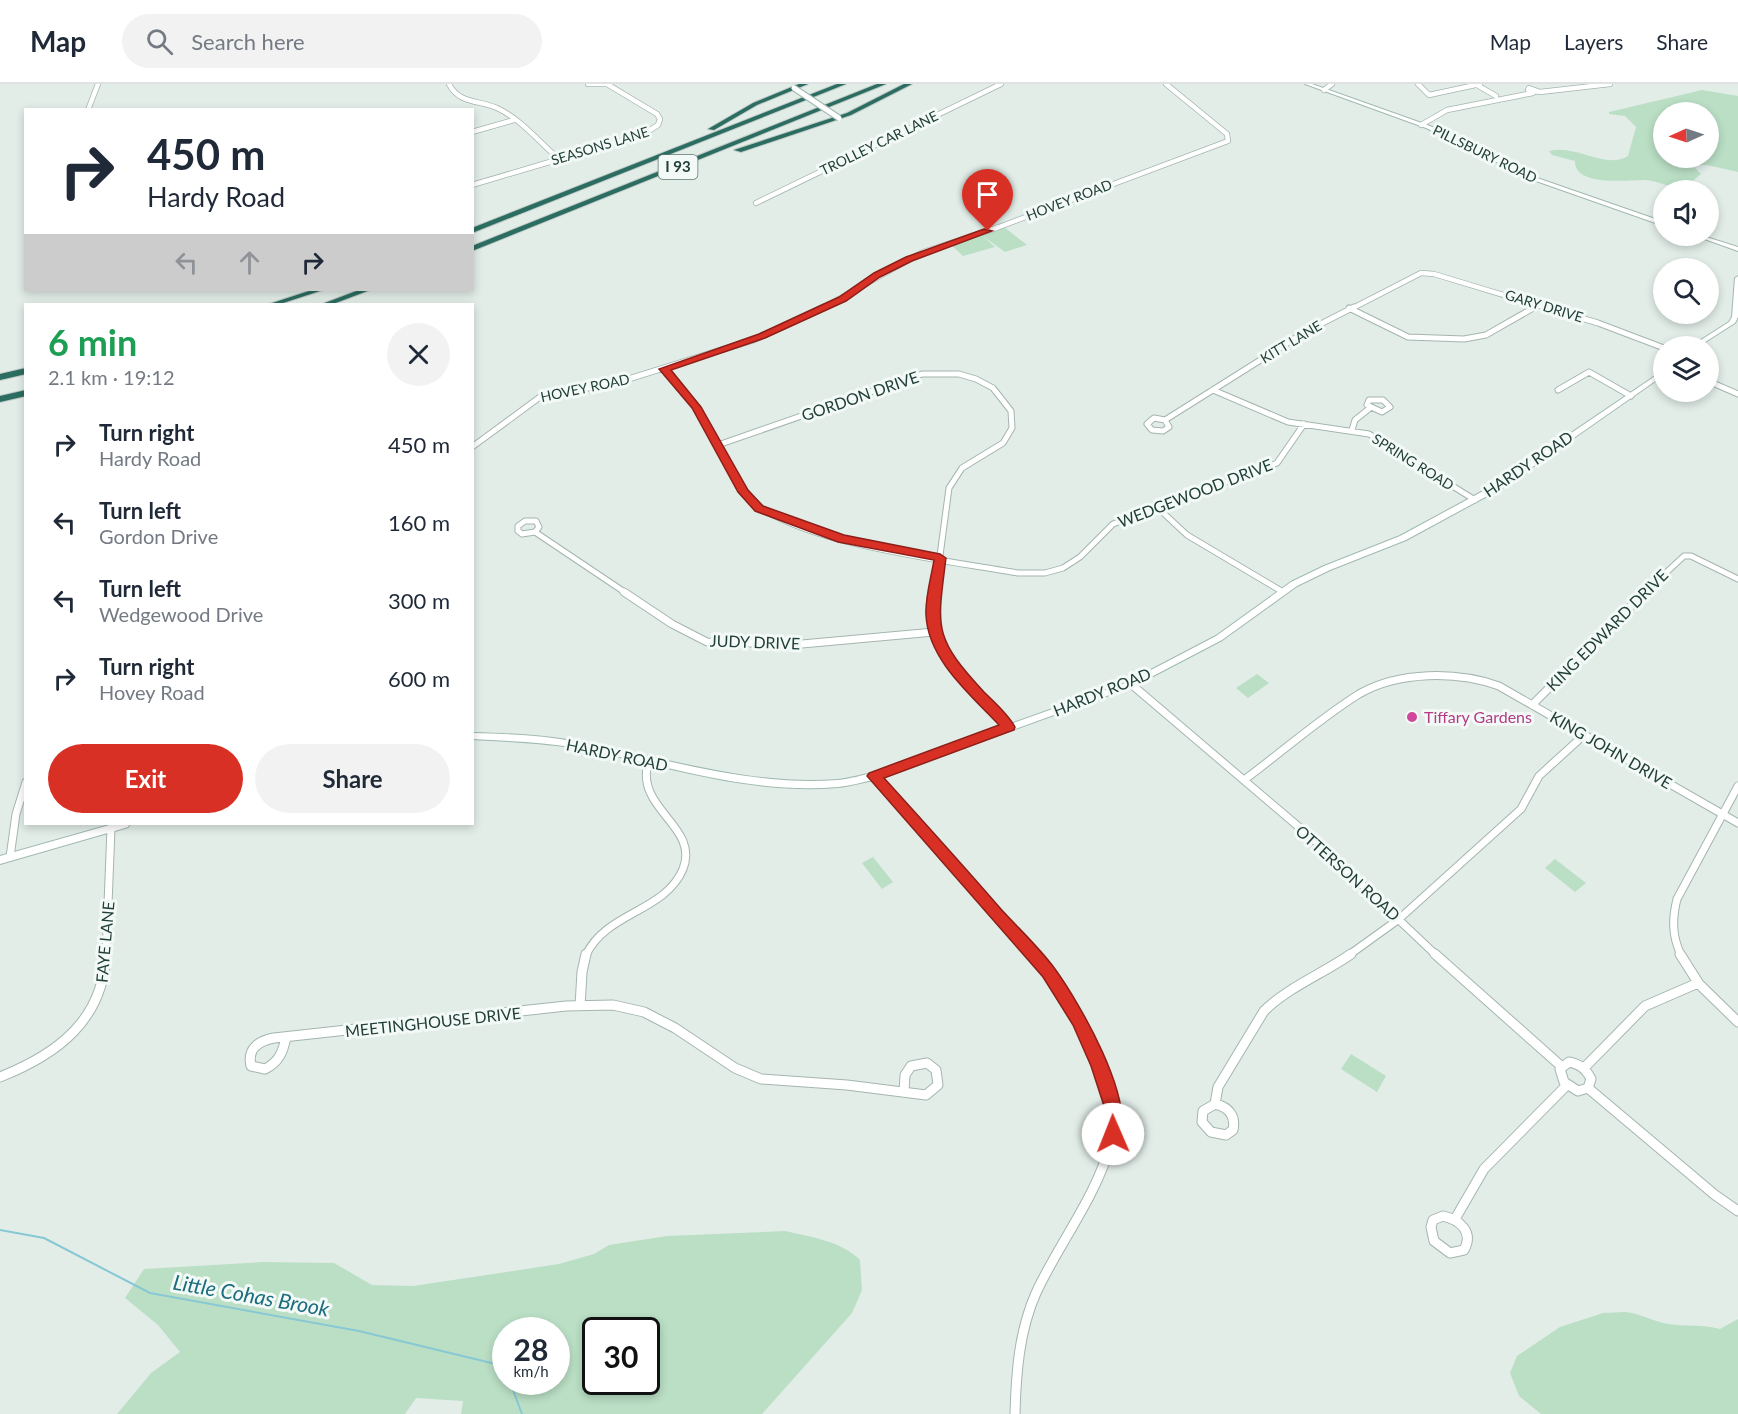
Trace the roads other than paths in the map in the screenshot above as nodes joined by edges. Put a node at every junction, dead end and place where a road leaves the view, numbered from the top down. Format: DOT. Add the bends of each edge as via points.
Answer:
graph roads {
  1 [pos="98,84"];
  2 [pos="449,84"];
  3 [pos="588,84"];
  4 [pos="607,84"];
  5 [pos="805,84"];
  6 [pos="843,84"];
  7 [pos="883,84"];
  8 [pos="909,84"];
  9 [pos="1001,84"];
  10 [pos="1166,84"];
  11 [pos="1307,84"];
  12 [pos="1332,84"];
  13 [pos="1418,84"];
  14 [pos="1439,84"];
  15 [pos="1525,84"];
  16 [pos="1588,84"];
  17 [pos="1610,84"];
  18 [pos="1478,85"];
  19 [pos="777,86"];
  20 [pos="792,89"];
  21 [pos="1324,90"];
  22 [pos="1534,90"];
  23 [pos="1445,92"];
  24 [pos="1496,96"];
  25 [pos="762,101"];
  26 [pos="89,108"];
  27 [pos="836,119"];
  28 [pos="514,120"];
  29 [pos="1419,124"];
  30 [pos="474,131"];
  31 [pos="559,159"];
  32 [pos="652,159"];
  33 [pos="474,184"];
  34 [pos="618,191"];
  35 [pos="756,203"];
  36 [pos="1653,220"];
  37 [pos="474,230"];
  38 [pos="1719,243"];
  39 [pos="474,248"];
  40 [pos="1738,249"];
  41 [pos="1421,273"];
  42 [pos="1738,278"];
  43 [pos="316,291"];
  44 [pos="363,291"];
  45 [pos="276,303"];
  46 [pos="329,303"];
  47 [pos="1539,305"];
  48 [pos="1349,308"];
  49 [pos="1735,325"];
  50 [pos="1714,336"];
  51 [pos="1653,344"];
  52 [pos="664,369"];
  53 [pos="24,371"];
  54 [pos="0,377"];
  55 [pos="1653,380"];
  56 [pos="1719,386"];
  57 [pos="1213,390"];
  58 [pos="1558,390"];
  59 [pos="24,393"];
  60 [pos="1738,394"];
  61 [pos="1631,396"];
  62 [pos="0,399"];
  63 [pos="1370,408"];
  64 [pos="1165,420"];
  65 [pos="1304,424"];
  66 [pos="1352,430"];
  67 [pos="718,445"];
  68 [pos="474,446"];
  69 [pos="1474,500"];
  70 [pos="1158,508"];
  71 [pos="535,532"];
  72 [pos="940,558"];
  73 [pos="1738,579"];
  74 [pos="1283,592"];
  75 [pos="934,632"];
  76 [pos="1131,684"];
  77 [pos="1532,705"];
  78 [pos="1009,727"];
  79 [pos="1584,735"];
  80 [pos="474,736"];
  81 [pos="648,762"];
  82 [pos="874,776"];
  83 [pos="1244,780"];
  84 [pos="1738,786"];
  85 [pos="24,788"];
  86 [pos="1723,814"];
  87 [pos="1738,823"];
  88 [pos="122,825"];
  89 [pos="111,828"];
  90 [pos="5,858"];
  91 [pos="1399,919"];
  92 [pos="1698,983"];
  93 [pos="580,1006"];
  94 [pos="1738,1022"];
  95 [pos="286,1037"];
  96 [pos="1561,1066"];
  97 [pos="1584,1068"];
  98 [pos="0,1077"];
  99 [pos="1566,1085"];
  100 [pos="1588,1088"];
  101 [pos="903,1092"];
  102 [pos="1215,1104"];
  103 [pos="1738,1211"];
  104 [pos="1455,1219"];
  105 [pos="1015,1414"];
  1 -- 26 [label="street"];
  2 -- 28 [label="street" via="457,96 499,109"];
  3 -- 4 [label="street, SEASONS LANE"];
  4 -- 31 [label="street, SEASONS LANE" via="657,114 659,124 647,133"];
  5 -- 20 [label="highway"];
  6 -- 32 [label="highway, I 93"];
  7 -- 34 [label="highway, I 93"];
  8 -- 27 [label="highway"];
  9 -- 35 [label="street, TROLLEY CAR LANE"];
  10 -- 52 [label="street, HOVEY ROAD" via="1227,134 1228,141 923,252 877,275 842,299 778,329"];
  11 -- 21 [label="street, PILLSBURY ROAD"];
  12 -- 21 [label="street"];
  13 -- 23 [label="street" via="1429,95"];
  14 -- 23 [label="street"];
  15 -- 22 [label="street"];
  16 -- 22 [label="street"];
  17 -- 22 [label="street"];
  18 -- 23 [label="street"];
  18 -- 24 [label="street"];
  19 -- 25 [label="highway"];
  20 -- 25 [label="highway"];
  20 -- 27 [label="street, bridge"];
  21 -- 29 [label="street, PILLSBURY ROAD"];
  22 -- 29 [label="street" via="1447,110"];
  25 -- 32 [label="highway"];
  27 -- 34 [label="highway"];
  28 -- 30 [label="street"];
  28 -- 31 [label="street"];
  29 -- 36 [label="street, PILLSBURY ROAD" via="1538,180"];
  31 -- 33 [label="street, SEASONS LANE"];
  32 -- 37 [label="highway, I 93"];
  34 -- 39 [label="highway, I 93"];
  38 -- 40 [label="street"];
  41 -- 47 [label="street, GARY DRIVE"];
  41 -- 48 [label="street, KITT LANE"];
  42 -- 49 [label="street"];
  43 -- 45 [label="highway"];
  44 -- 46 [label="highway"];
  47 -- 48 [label="street" via="1486,336 1464,339 1407,337"];
  47 -- 51 [label="street, GARY DRIVE"];
  48 -- 57 [label="street, KITT LANE"];
  49 -- 50 [label="street"];
  52 -- 67 [label="street, WEDGEWOOD DRIVE" via="696,407"];
  52 -- 68 [label="street, HOVEY ROAD" via="599,387 540,396"];
  53 -- 54 [label="highway"];
  55 -- 61 [label="street, HARDY ROAD"];
  56 -- 60 [label="street"];
  57 -- 64 [label="street, KITT LANE"];
  57 -- 65 [label="street, SPRING ROAD" via="1272,417"];
  58 -- 61 [label="street" via="1589,372"];
  59 -- 62 [label="highway"];
  61 -- 69 [label="street, HARDY ROAD" via="1510,480"];
  63 -- 66 [label="street" via="1355,420"];
  65 -- 66 [label="street, SPRING ROAD"];
  65 -- 70 [label="street, WEDGEWOOD DRIVE" via="1277,463"];
  66 -- 69 [label="street, SPRING ROAD" via="1374,437"];
  67 -- 72 [label="street, WEDGEWOOD DRIVE" via="744,492 766,512 842,539"];
  67 -- 72 [label="street, GORDON DRIVE" via="922,374 953,373 982,381 1008,402 1014,415 1013,428 1003,444 966,465 954,477 947,495"];
  69 -- 74 [label="street, HARDY ROAD" via="1403,538 1327,568"];
  70 -- 72 [label="street, WEDGEWOOD DRIVE" via="1113,524 1073,563 1054,571 1018,573"];
  70 -- 74 [label="street" via="1187,535"];
  71 -- 75 [label="street, JUDY DRIVE" via="672,624 707,642 802,644"];
  72 -- 75 [label="street, GORDON DRIVE"];
  73 -- 77 [label="street, KING EDWARD DRIVE" via="1698,558 1684,556"];
  74 -- 76 [label="street, HARDY ROAD" via="1219,638"];
  75 -- 78 [label="street, GORDON DRIVE" via="947,659"];
  76 -- 78 [label="street, HARDY ROAD"];
  76 -- 83 [label="street, OTTERSON ROAD"];
  77 -- 79 [label="street, KING JOHN DRIVE"];
  77 -- 83 [label="street, KING JOHN DRIVE" via="1492,683 1472,677 1387,683 1360,694"];
  78 -- 82 [label="street, HARDY ROAD"];
  79 -- 86 [label="street, KING JOHN DRIVE"];
  79 -- 91 [label="street" via="1539,776 1521,809"];
  80 -- 81 [label="street, HARDY ROAD" via="561,742"];
  81 -- 82 [label="street, HARDY ROAD" via="810,785 846,783"];
  81 -- 93 [label="street" via="649,793 683,838 687,857 684,868 672,888 616,921 593,941 583,963"];
  82 -- 105 [label="street" via="1048,972 1083,1027 1113,1106 1113,1134 1103,1165 1036,1294 1026,1322 1016,1375"];
  83 -- 91 [label="street, OTTERSON ROAD"];
  84 -- 86 [label="street"];
  85 -- 90 [label="street"];
  86 -- 87 [label="street, KING JOHN DRIVE"];
  86 -- 92 [label="street" via="1673,911 1679,951"];
  88 -- 89 [label="street"];
  89 -- 90 [label="street"];
  89 -- 98 [label="street, FAYE LANE" via="101,991 80,1025 59,1046"];
  91 -- 96 [label="street, OTTERSON ROAD"];
  91 -- 102 [label="street" via="1264,1011 1218,1087"];
  92 -- 94 [label="street"];
  92 -- 97 [label="street" via="1645,1006"];
  93 -- 95 [label="street, MEETINGHOUSE DRIVE"];
  93 -- 101 [label="street, MEETINGHOUSE DRIVE" via="637,1009 732,1067 769,1082 833,1083"];
  95 -- 95 [label="street, MEETINGHOUSE DRIVE" via="258,1043 250,1052 251,1066 265,1069 276,1063"];
  96 -- 97 [label="street" via="1569,1062"];
  96 -- 99 [label="street" via="1560,1075"];
  97 -- 100 [label="street" via="1591,1079"];
  99 -- 100 [label="street" via="1578,1091"];
  99 -- 104 [label="street" via="1484,1169"];
  100 -- 103 [label="street"];
  101 -- 101 [label="street" via="932,1093 939,1080 936,1070 927,1063 911,1066 905,1075"];
  102 -- 102 [label="street" via="1205,1108 1201,1121 1211,1134 1226,1136 1233,1130 1234,1118 1225,1107"];
  104 -- 104 [label="street" via="1465,1229 1468,1241 1464,1250 1454,1254 1436,1244 1430,1232 1437,1217"];
}
